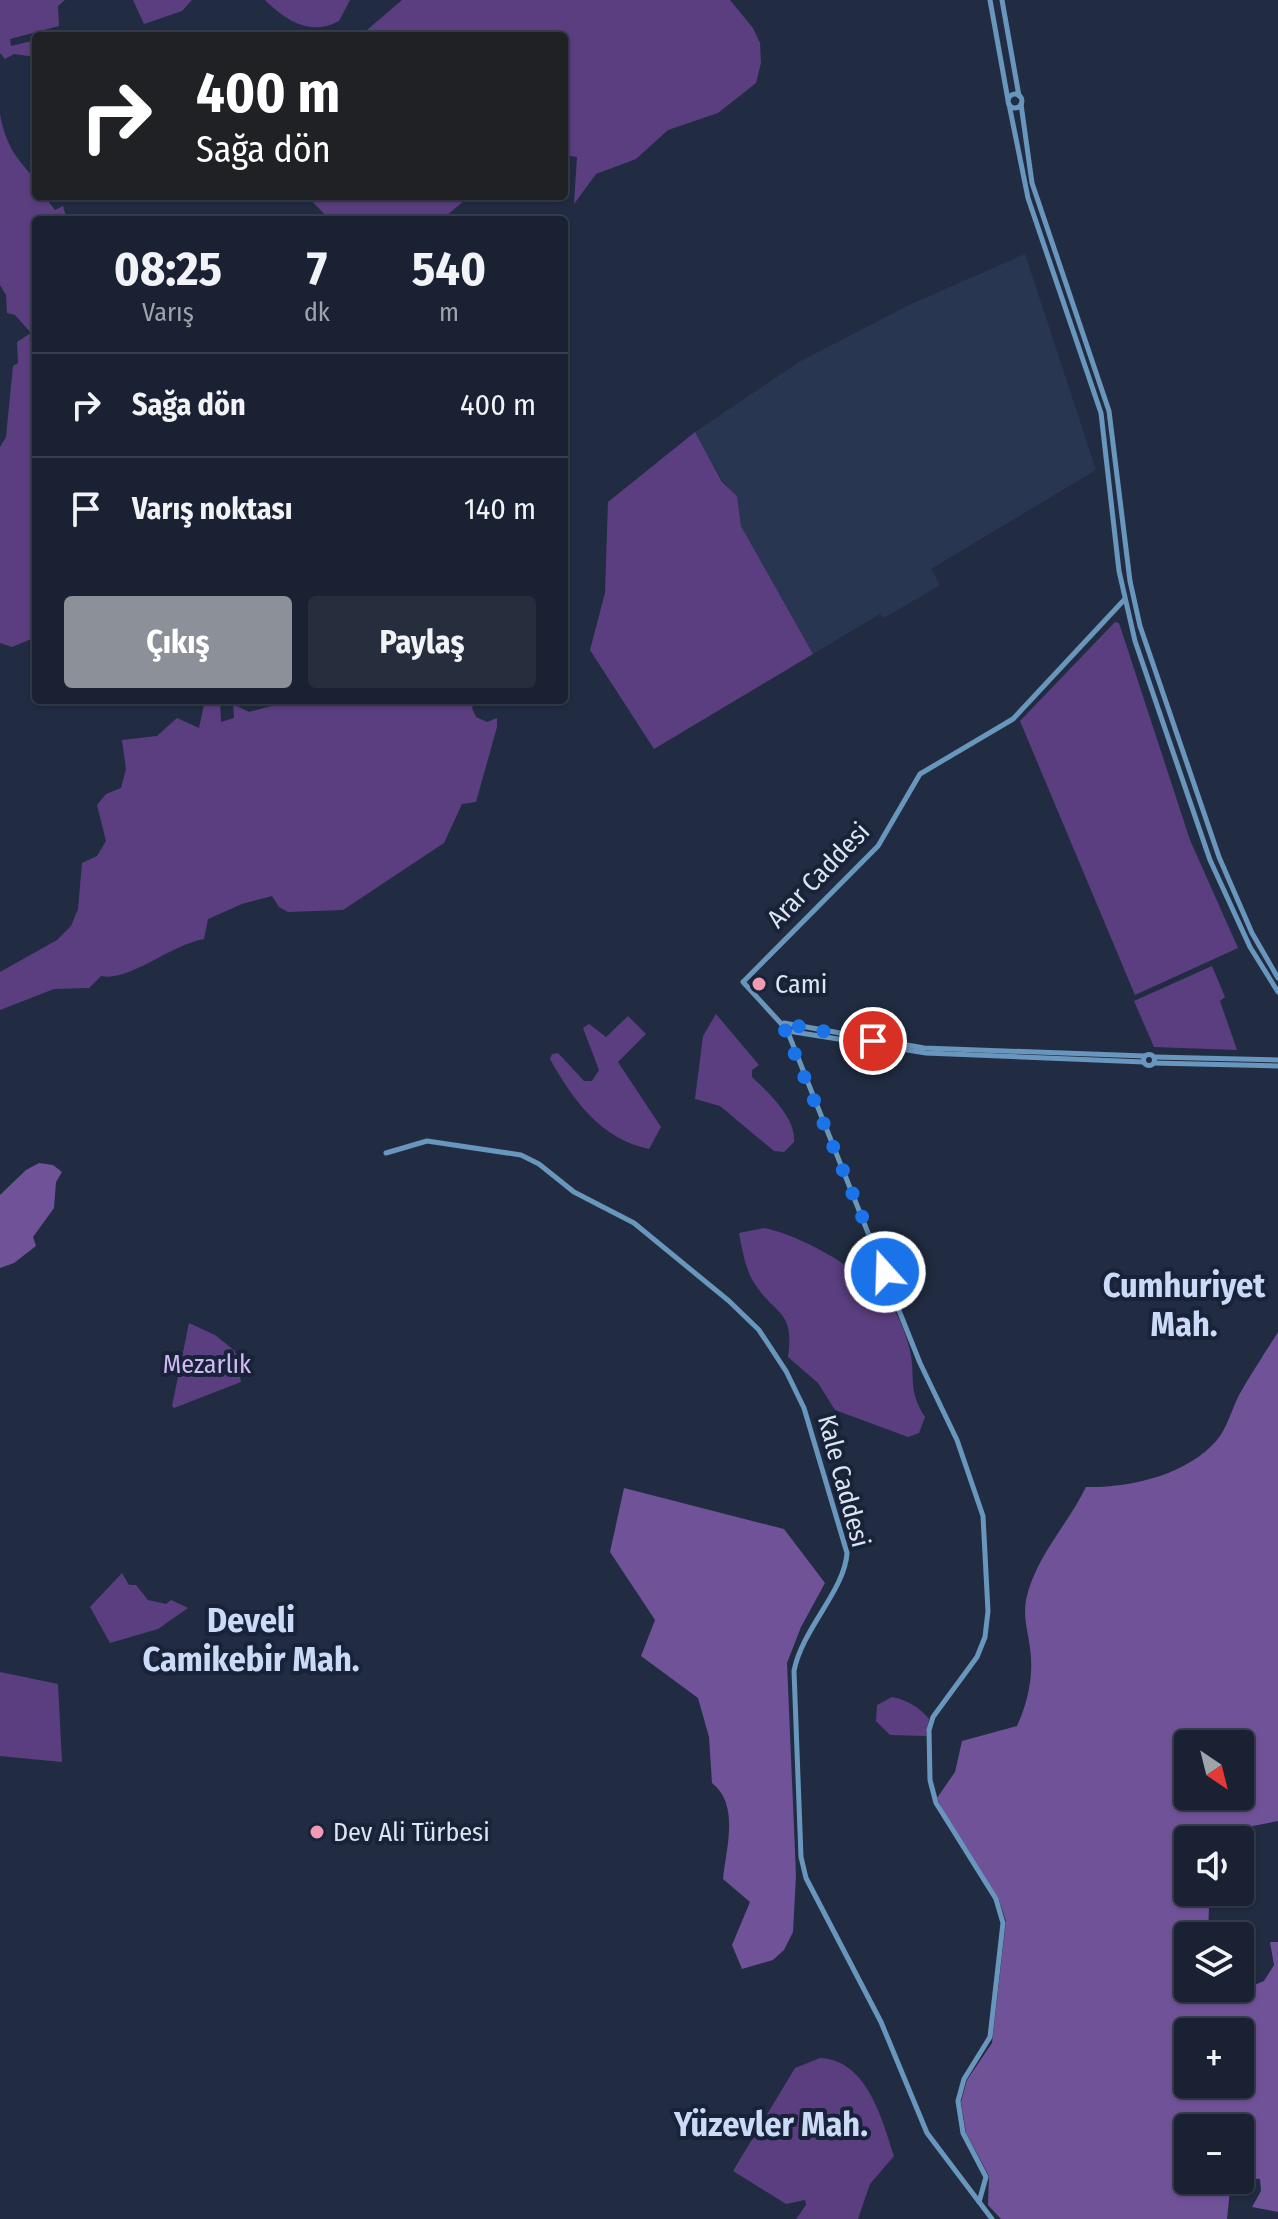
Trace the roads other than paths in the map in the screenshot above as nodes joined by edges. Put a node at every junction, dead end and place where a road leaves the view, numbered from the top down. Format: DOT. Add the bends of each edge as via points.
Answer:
graph roads {
  1 [pos="990,0"];
  2 [pos="1002,0"];
  3 [pos="1019,96"];
  4 [pos="1008,102"];
  5 [pos="1021,104"];
  6 [pos="1124,600"];
  7 [pos="1278,978"];
  8 [pos="1278,992"];
  9 [pos="782,1023"];
  10 [pos="787,1030"];
  11 [pos="1144,1059"];
  12 [pos="1154,1060"];
  13 [pos="1278,1060"];
  14 [pos="1278,1066"];
  15 [pos="386,1153"];
  16 [pos="979,2202"];
  17 [pos="992,2219"];
  1 -- 4 [label="street"];
  2 -- 3 [label="street"];
  3 -- 4 [label="street" via="1013,94"];
  3 -- 5 [label="street"];
  4 -- 5 [label="street"];
  4 -- 6 [label="street" via="1024,185 1101,413"];
  5 -- 7 [label="street" via="1032,183 1109,411 1140,626 1219,857"];
  6 -- 8 [label="street" via="1210,860 1243,935"];
  6 -- 9 [label="street, Arar Caddesi" via="1013,719 920,774 878,846 743,982"];
  9 -- 10 [label="street"];
  9 -- 11 [label="street" via="911,1047"];
  10 -- 11 [label="street" via="917,1052"];
  10 -- 16 [label="street" via="920,1363 957,1440 983,1516 985,1637 929,1730 936,1803 996,1899 1003,1923 990,2037 964,2079 958,2101 961,2128 986,2177"];
  11 -- 12 [label="street" via="1150,1054"];
  12 -- 13 [label="street"];
  12 -- 14 [label="street"];
  15 -- 16 [label="street, Kale Caddesi" via="427,1141 531,1159 574,1192 634,1223 729,1301 759,1330 786,1371 808,1420 847,1553 841,1574 800,1646 794,1671 804,1871 881,2022 927,2133"];
  16 -- 17 [label="street, Kale Caddesi"];
}
